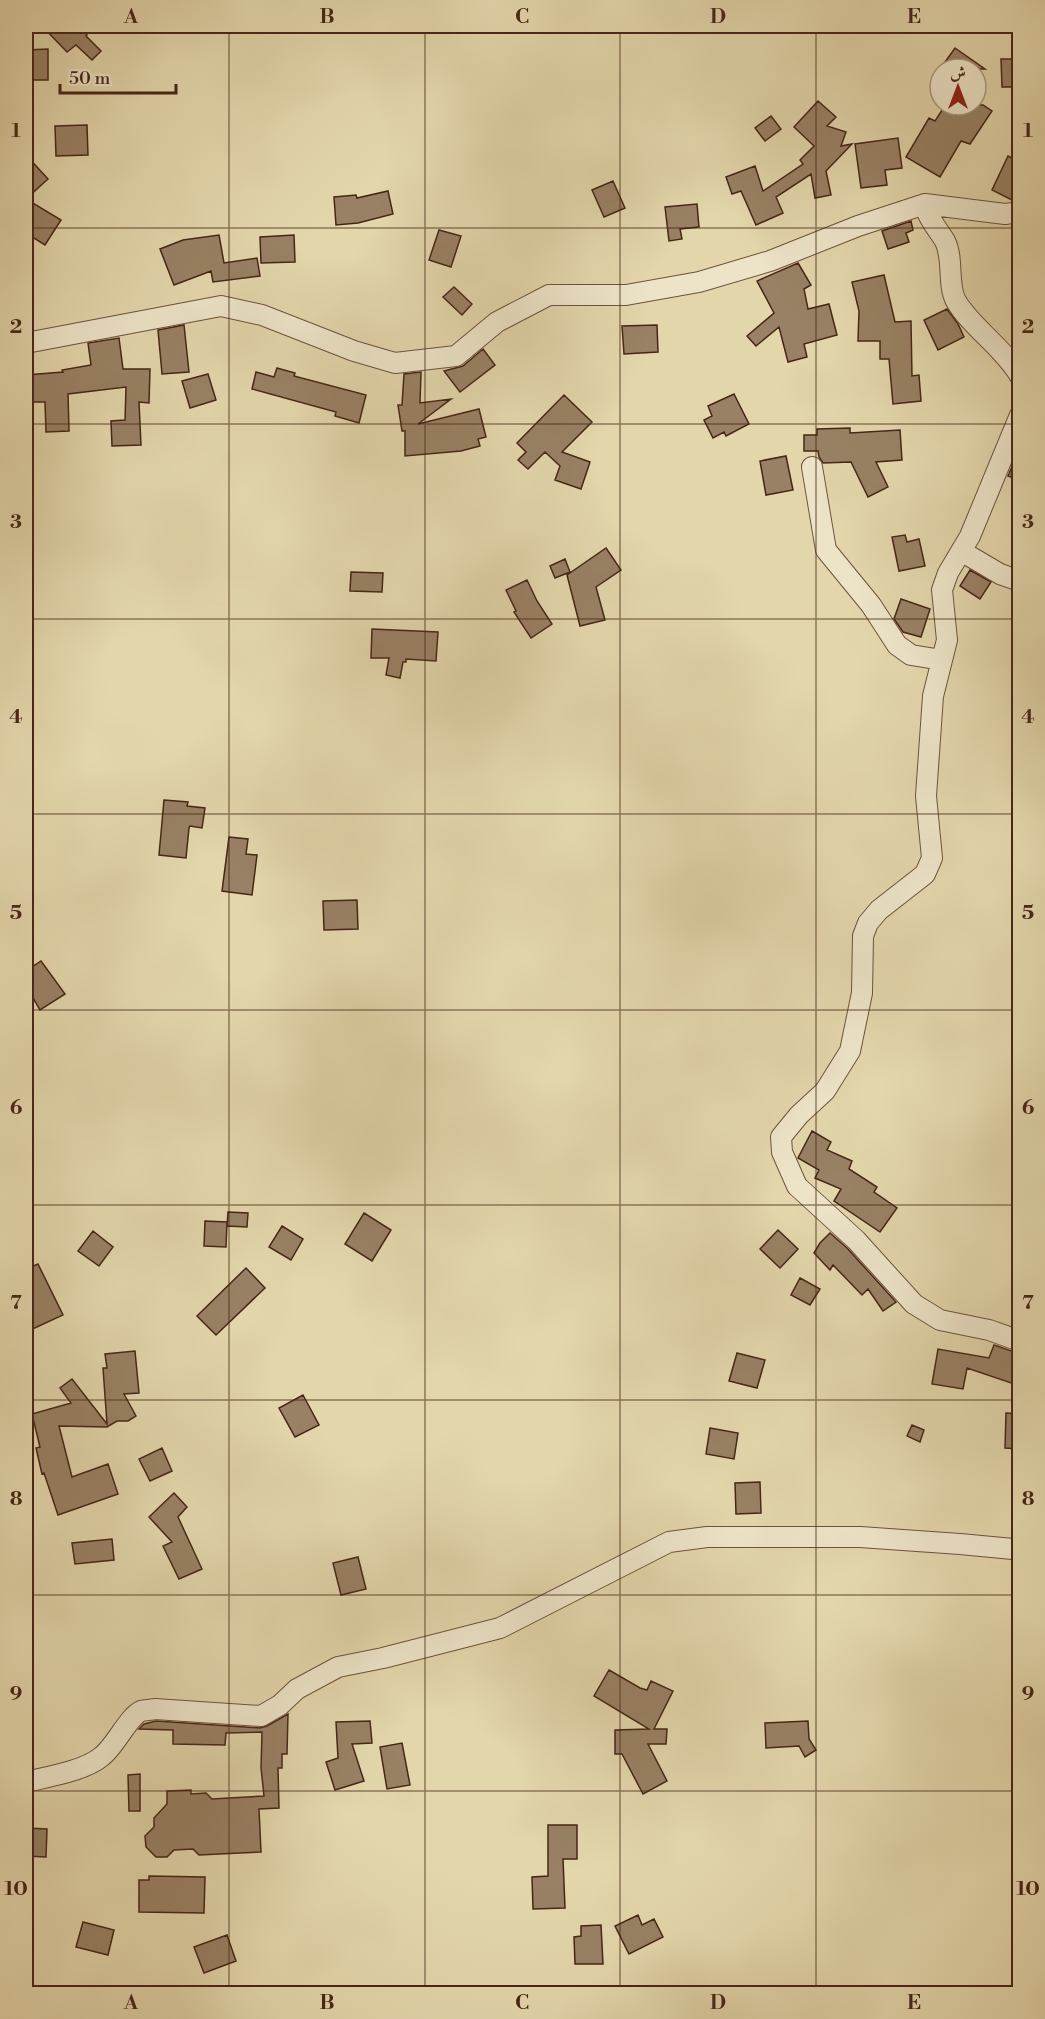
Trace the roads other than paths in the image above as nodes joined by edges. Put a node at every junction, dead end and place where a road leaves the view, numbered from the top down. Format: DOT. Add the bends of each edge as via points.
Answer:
graph roads {
  1 [pos="925,204"];
  2 [pos="1020,212"];
  3 [pos="26,344"];
  4 [pos="1020,376"];
  5 [pos="1020,415"];
  6 [pos="812,467"];
  7 [pos="961,551"];
  8 [pos="1020,581"];
  9 [pos="942,660"];
  10 [pos="1020,1341"];
  11 [pos="1020,1548"];
  12 [pos="26,1782"];
  1 -- 2 [label="street" via="1005,214"];
  1 -- 3 [label="street" via="770,261 699,282 626,295 549,295 497,322 456,356 395,363 262,315 221,306"];
  1 -- 4 [label="street" via="946,243 954,297"];
  5 -- 7 [label="street"];
  6 -- 9 [label="street" via="826,550 897,645 911,655"];
  7 -- 8 [label="street"];
  7 -- 9 [label="street" via="942,590 947,640"];
  9 -- 10 [label="street" via="933,696 926,796 932,858 925,874 868,922 863,936 862,993 850,1051 825,1091 781,1137 782,1152 797,1186 856,1240 914,1304 940,1320"];
  11 -- 12 [label="street" via="860,1537 707,1537 669,1542 500,1628 338,1667 297,1689 261,1716 155,1709 141,1712 100,1758 68,1773"];
}
